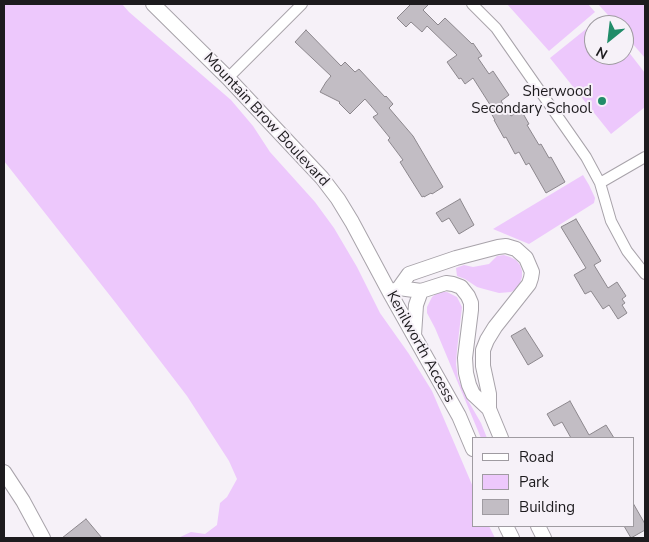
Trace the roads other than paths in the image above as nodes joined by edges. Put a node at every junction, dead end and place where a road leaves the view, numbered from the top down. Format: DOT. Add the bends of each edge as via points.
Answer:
graph roads {
  1 [pos="153,4"];
  2 [pos="302,4"];
  3 [pos="472,4"];
  4 [pos="228,78"];
  5 [pos="645,156"];
  6 [pos="600,183"];
  7 [pos="366,246"];
  8 [pos="645,274"];
  9 [pos="395,290"];
  10 [pos="421,291"];
  11 [pos="414,335"];
  12 [pos="489,409"];
  13 [pos="502,437"];
  14 [pos="472,447"];
  15 [pos="4,472"];
  16 [pos="43,538"];
  1 -- 4 [label="main road, Mountain Brow Boulevard"];
  2 -- 4 [label="street"];
  3 -- 6 [label="street" via="496,28 586,157"];
  4 -- 7 [label="main road, Mountain Brow Boulevard" via="322,178"];
  5 -- 6 [label="street"];
  6 -- 8 [label="street" via="611,221 627,252"];
  7 -- 9 [label="main road, Kenilworth Access"];
  9 -- 10 [label="main road"];
  9 -- 11 [label="main road, Kenilworth Access"];
  9 -- 12 [label="main road" via="409,274 498,247 516,249 526,258 532,272 529,284 491,334 483,350"];
  10 -- 11 [label="main road" via="416,305"];
  10 -- 12 [label="main road" via="446,283 461,287 468,296 471,310 466,373 473,394"];
  11 -- 14 [label="main road, Kenilworth Access" via="459,416"];
  12 -- 13 [label="main road"];
  15 -- 16 [label="main road"];
}
